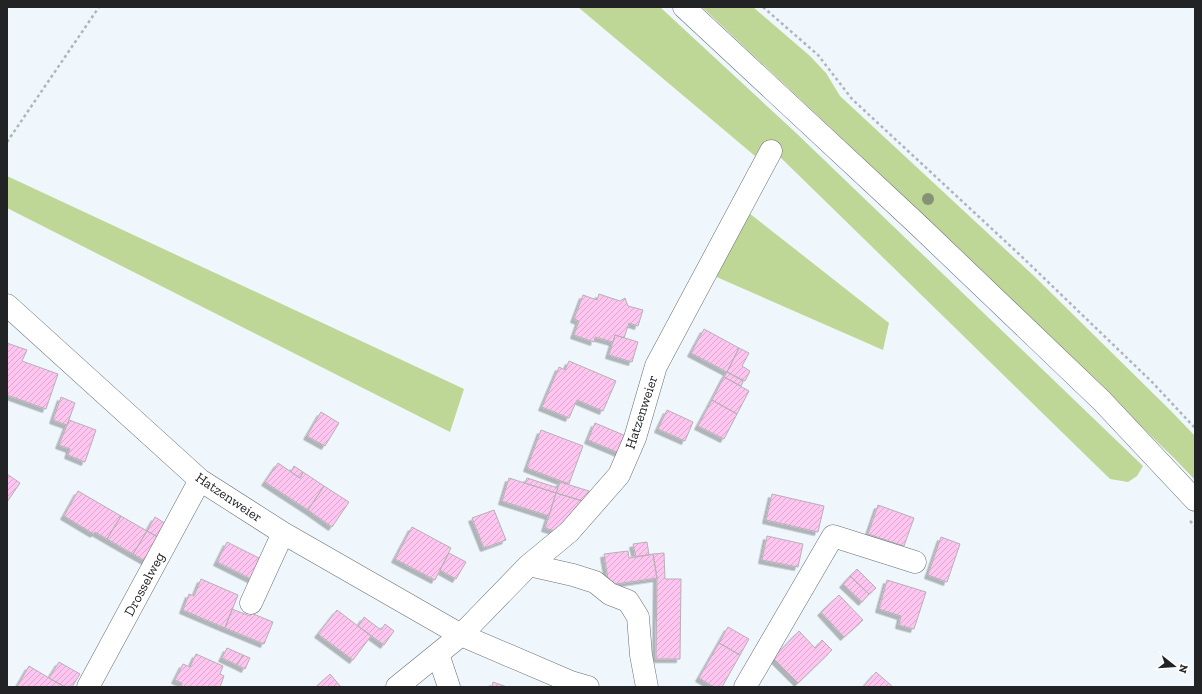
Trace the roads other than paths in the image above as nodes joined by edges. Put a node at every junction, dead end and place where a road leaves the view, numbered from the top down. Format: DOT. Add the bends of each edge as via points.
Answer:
graph roads {
  1 [pos="684,7"];
  2 [pos="771,151"];
  3 [pos="7,305"];
  4 [pos="200,480"];
  5 [pos="1195,500"];
  6 [pos="284,533"];
  7 [pos="915,562"];
  8 [pos="529,565"];
  9 [pos="251,603"];
  10 [pos="461,635"];
  11 [pos="438,654"];
  12 [pos="88,687"];
  13 [pos="397,687"];
  14 [pos="449,687"];
  15 [pos="588,687"];
  16 [pos="647,687"];
  17 [pos="745,687"];
  1 -- 5 [label="street" via="1102,400"];
  2 -- 8 [label="street, Hatzenweier" via="656,366 635,438 619,475 569,532"];
  3 -- 4 [label="street, Hatzenweier"];
  4 -- 6 [label="street, Hatzenweier"];
  4 -- 12 [label="street, Drosselweg"];
  6 -- 9 [label="street"];
  6 -- 10 [label="street, Hatzenweier"];
  7 -- 17 [label="street" via="833,536"];
  8 -- 10 [label="street, Hatzenweier"];
  8 -- 16 [label="street" via="595,582 610,594 628,602 638,617"];
  10 -- 11 [label="street"];
  10 -- 15 [label="street, Hatzenweier"];
  11 -- 13 [label="street"];
  11 -- 14 [label="street"];
}
